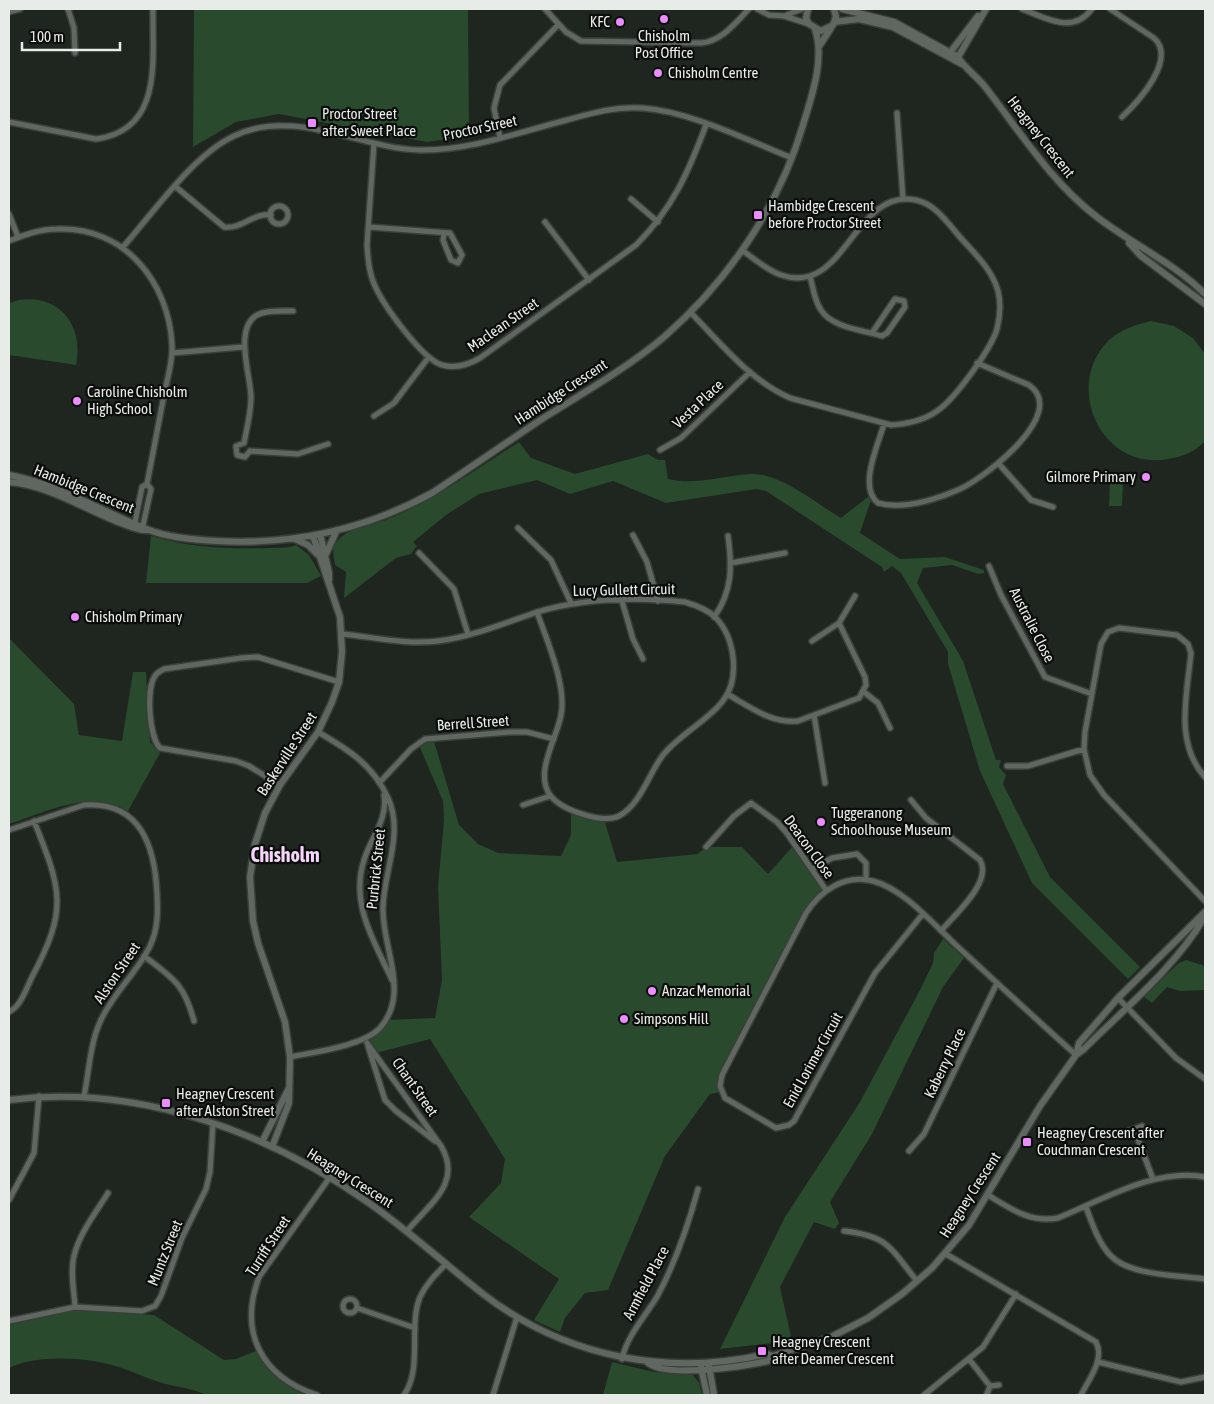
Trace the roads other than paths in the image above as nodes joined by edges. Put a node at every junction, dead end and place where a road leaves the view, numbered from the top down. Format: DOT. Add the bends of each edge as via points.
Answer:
graph roads {
  1 [pos="20,9"];
  2 [pos="68,9"];
  3 [pos="153,9"];
  4 [pos="545,9"];
  5 [pos="749,9"];
  6 [pos="757,9"];
  7 [pos="802,9"];
  8 [pos="808,9"];
  9 [pos="834,9"];
  10 [pos="842,9"];
  11 [pos="984,9"];
  12 [pos="1022,9"];
  13 [pos="1092,9"];
  14 [pos="1110,9"];
  15 [pos="9,12"];
  16 [pos="784,16"];
  17 [pos="873,20"];
  18 [pos="559,24"];
  19 [pos="808,24"];
  20 [pos="832,25"];
  21 [pos="815,29"];
  22 [pos="820,47"];
  23 [pos="75,53"];
  24 [pos="949,54"];
  25 [pos="959,61"];
  26 [pos="897,113"];
  27 [pos="1122,117"];
  28 [pos="9,122"];
  29 [pos="706,125"];
  30 [pos="500,138"];
  31 [pos="374,143"];
  32 [pos="792,158"];
  33 [pos="176,187"];
  34 [pos="903,199"];
  35 [pos="631,200"];
  36 [pos="9,214"];
  37 [pos="271,215"];
  38 [pos="545,222"];
  39 [pos="658,222"];
  40 [pos="369,226"];
  41 [pos="444,233"];
  42 [pos="18,237"];
  43 [pos="9,241"];
  44 [pos="123,247"];
  45 [pos="742,250"];
  46 [pos="810,276"];
  47 [pos="589,280"];
  48 [pos="1204,298"];
  49 [pos="293,311"];
  50 [pos="690,312"];
  51 [pos="872,333"];
  52 [pos="243,347"];
  53 [pos="172,353"];
  54 [pos="428,358"];
  55 [pos="977,363"];
  56 [pos="750,372"];
  57 [pos="374,416"];
  58 [pos="884,424"];
  59 [pos="244,443"];
  60 [pos="328,444"];
  61 [pos="660,450"];
  62 [pos="250,451"];
  63 [pos="999,464"];
  64 [pos="9,475"];
  65 [pos="9,482"];
  66 [pos="147,484"];
  67 [pos="1054,507"];
  68 [pos="134,525"];
  69 [pos="518,528"];
  70 [pos="145,529"];
  71 [pos="338,530"];
  72 [pos="316,535"];
  73 [pos="633,535"];
  74 [pos="728,536"];
  75 [pos="294,539"];
  76 [pos="419,553"];
  77 [pos="785,553"];
  78 [pos="322,557"];
  79 [pos="731,563"];
  80 [pos="989,566"];
  81 [pos="854,596"];
  82 [pos="658,600"];
  83 [pos="622,601"];
  84 [pos="571,603"];
  85 [pos="537,612"];
  86 [pos="714,617"];
  87 [pos="839,623"];
  88 [pos="342,634"];
  89 [pos="468,634"];
  90 [pos="812,641"];
  91 [pos="643,659"];
  92 [pos="339,682"];
  93 [pos="864,692"];
  94 [pos="728,694"];
  95 [pos="1092,694"];
  96 [pos="814,715"];
  97 [pos="890,728"];
  98 [pos="318,732"];
  99 [pos="554,739"];
  100 [pos="1084,749"];
  101 [pos="1008,766"];
  102 [pos="1205,777"];
  103 [pos="825,783"];
  104 [pos="280,785"];
  105 [pos="381,785"];
  106 [pos="550,796"];
  107 [pos="911,800"];
  108 [pos="523,805"];
  109 [pos="34,821"];
  110 [pos="9,830"];
  111 [pos="706,847"];
  112 [pos="812,869"];
  113 [pos="866,880"];
  114 [pos="826,890"];
  115 [pos="1205,901"];
  116 [pos="1205,912"];
  117 [pos="922,915"];
  118 [pos="1205,916"];
  119 [pos="941,931"];
  120 [pos="144,956"];
  121 [pos="997,983"];
  122 [pos="394,985"];
  123 [pos="1118,998"];
  124 [pos="1126,1007"];
  125 [pos="9,1012"];
  126 [pos="194,1021"];
  127 [pos="365,1041"];
  128 [pos="1076,1055"];
  129 [pos="290,1057"];
  130 [pos="1205,1079"];
  131 [pos="289,1088"];
  132 [pos="39,1096"];
  133 [pos="84,1096"];
  134 [pos="9,1100"];
  135 [pos="213,1123"];
  136 [pos="1142,1126"];
  137 [pos="1134,1129"];
  138 [pos="1126,1132"];
  139 [pos="262,1142"];
  140 [pos="441,1146"];
  141 [pos="272,1147"];
  142 [pos="909,1151"];
  143 [pos="330,1177"];
  144 [pos="1205,1177"];
  145 [pos="1153,1179"];
  146 [pos="698,1189"];
  147 [pos="108,1193"];
  148 [pos="988,1195"];
  149 [pos="9,1200"];
  150 [pos="1086,1207"];
  151 [pos="407,1231"];
  152 [pos="844,1231"];
  153 [pos="946,1254"];
  154 [pos="446,1264"];
  155 [pos="1205,1279"];
  156 [pos="917,1281"];
  157 [pos="1016,1294"];
  158 [pos="75,1307"];
  159 [pos="357,1308"];
  160 [pos="517,1317"];
  161 [pos="9,1321"];
  162 [pos="415,1328"];
  163 [pos="773,1356"];
  164 [pos="622,1359"];
  165 [pos="969,1359"];
  166 [pos="647,1362"];
  167 [pos="700,1362"];
  168 [pos="708,1362"];
  169 [pos="1098,1362"];
  170 [pos="702,1370"];
  171 [pos="710,1370"];
  172 [pos="1205,1377"];
  173 [pos="998,1385"];
  174 [pos="990,1386"];
  175 [pos="986,1394"];
  176 [pos="317,1395"];
  177 [pos="404,1395"];
  178 [pos="493,1395"];
  179 [pos="707,1395"];
  180 [pos="714,1395"];
  181 [pos="924,1395"];
  182 [pos="1081,1395"];
  1 -- 15 [label="street"];
  2 -- 23 [label="street" via="74,28"];
  3 -- 28 [label="street" via="151,92 142,111 126,128 96,139"];
  4 -- 18 [label="street"];
  5 -- 18 [label="street" via="721,36 701,43 590,43 573,38"];
  6 -- 16 [label="street" via="774,16"];
  7 -- 16 [label="street"];
  8 -- 19 [label="street"];
  9 -- 20 [label="street" via="836,17"];
  10 -- 17 [label="street, Heagney Crescent"];
  11 -- 24 [label="street"];
  11 -- 25 [label="street"];
  12 -- 13 [label="street" via="1064,24 1077,22"];
  14 -- 27 [label="street" via="1154,38 1160,43 1163,53 1138,102"];
  16 -- 19 [label="street"];
  17 -- 20 [label="street, Heagney Crescent" via="859,19"];
  17 -- 24 [label="street, Heagney Crescent"];
  18 -- 30 [label="street" via="500,85 494,108"];
  19 -- 21 [label="street"];
  20 -- 21 [label="street, Heagney Crescent"];
  20 -- 22 [label="street, Hambidge Crescent"];
  21 -- 22 [label="street, Hambidge Crescent"];
  22 -- 32 [label="street, Hambidge Crescent" via="809,106"];
  24 -- 25 [label="street, Heagney Crescent"];
  25 -- 48 [label="street, Heagney Crescent" via="981,81 1040,162 1061,185 1096,217 1147,250"];
  26 -- 34 [label="street"];
  29 -- 30 [label="street, Proctor Street" via="662,110 622,108 591,113"];
  29 -- 32 [label="street, Proctor Street"];
  29 -- 39 [label="street, Maclean Street" via="686,175"];
  30 -- 31 [label="street, Proctor Street" via="443,149 419,150"];
  31 -- 33 [label="street, Proctor Street" via="296,126 252,129 211,150"];
  31 -- 40 [label="street"];
  32 -- 45 [label="street, Hambidge Crescent" via="770,206"];
  33 -- 37 [label="street" via="224,227 231,228 261,215"];
  33 -- 44 [label="street, Proctor Street"];
  34 -- 46 [label="street" via="892,201 872,213 831,263"];
  34 -- 55 [label="street" via="919,201 938,212 993,278 999,296 1000,316 994,334"];
  35 -- 39 [label="street"];
  36 -- 42 [label="street"];
  38 -- 47 [label="street"];
  39 -- 47 [label="street, Maclean Street" via="636,245"];
  40 -- 41 [label="street"];
  40 -- 54 [label="street" via="368,258 374,285"];
  41 -- 41 [label="street" via="453,236 462,257 458,263 451,260 442,240"];
  42 -- 43 [label="street"];
  42 -- 44 [label="street" via="40,231 74,230 99,236"];
  44 -- 53 [label="street" via="144,266 160,292 169,321"];
  45 -- 46 [label="street" via="780,275"];
  45 -- 50 [label="street, Hambidge Crescent"];
  46 -- 51 [label="street" via="817,302 826,317"];
  47 -- 54 [label="street, Maclean Street" via="470,364 454,367"];
  49 -- 52 [label="street" via="266,312 255,317"];
  50 -- 56 [label="street"];
  50 -- 71 [label="street, Hambidge Crescent" via="634,360 432,493 386,516"];
  51 -- 51 [label="street" via="896,299 904,301 905,307 887,333 882,336"];
  52 -- 53 [label="street"];
  52 -- 59 [label="street" via="251,397"];
  53 -- 66 [label="street"];
  54 -- 57 [label="street" via="394,403"];
  55 -- 58 [label="street" via="954,396 937,411 911,423"];
  55 -- 63 [label="street" via="1029,385 1037,390 1041,400 1040,411 1027,433"];
  56 -- 58 [label="street" via="769,388 790,398"];
  56 -- 61 [label="street, Vesta Place" via="682,438"];
  58 -- 63 [label="street" via="868,483 871,496 878,503 908,503 940,497 980,478"];
  59 -- 62 [label="street"];
  59 -- 62 [label="street" via="236,446 237,455 245,457"];
  60 -- 62 [label="street" via="298,454"];
  63 -- 67 [label="street" via="1031,500"];
  64 -- 68 [label="street, Hambidge Crescent" via="43,484"];
  65 -- 68 [label="street, Hambidge Crescent" via="45,491"];
  66 -- 68 [label="street" via="142,487"];
  66 -- 70 [label="street" via="151,489"];
  68 -- 70 [label="street, Hambidge Crescent"];
  69 -- 84 [label="street" via="551,560"];
  70 -- 75 [label="street, Hambidge Crescent" via="198,540 256,542"];
  71 -- 72 [label="street, Hambidge Crescent"];
  71 -- 78 [label="street"];
  72 -- 75 [label="street, Hambidge Crescent"];
  72 -- 78 [label="street, Baskerville Street"];
  73 -- 82 [label="street" via="648,562"];
  74 -- 79 [label="street"];
  75 -- 78 [label="street" via="308,545"];
  76 -- 89 [label="street" via="454,589"];
  77 -- 79 [label="street"];
  78 -- 88 [label="street, Baskerville Street"];
  79 -- 86 [label="street" via="729,589"];
  80 -- 95 [label="street, Australie Close" via="1045,676"];
  81 -- 87 [label="street"];
  82 -- 83 [label="street, Lucy Gullett Circuit"];
  82 -- 86 [label="street, Lucy Gullett Circuit" via="685,602"];
  83 -- 84 [label="street, Lucy Gullett Circuit"];
  83 -- 91 [label="street" via="633,639"];
  84 -- 85 [label="street, Lucy Gullett Circuit"];
  85 -- 89 [label="street, Lucy Gullett Circuit"];
  85 -- 99 [label="street" via="562,692 561,716"];
  86 -- 94 [label="street, Lucy Gullett Circuit" via="723,628 731,648 733,669"];
  87 -- 90 [label="street"];
  87 -- 93 [label="street" via="865,677"];
  88 -- 89 [label="street, Lucy Gullett Circuit" via="418,642"];
  88 -- 92 [label="street, Baskerville Street"];
  92 -- 98 [label="street, Baskerville Street"];
  92 -- 104 [label="street" via="258,657 164,669 155,676 151,688 152,732 160,748 236,761"];
  93 -- 96 [label="street" via="853,701"];
  93 -- 97 [label="street" via="878,703"];
  94 -- 96 [label="street" via="778,720 798,721"];
  94 -- 106 [label="street, Lucy Gullett Circuit" via="717,709 664,754 634,802 618,816 599,819 564,808"];
  95 -- 100 [label="street"];
  95 -- 102 [label="street" via="1101,644 1108,632 1119,628 1182,637 1191,653 1184,727 1186,740 1192,759"];
  96 -- 103 [label="street"];
  98 -- 104 [label="street, Baskerville Street"];
  98 -- 105 [label="street, Purbrick Street" via="361,759"];
  99 -- 105 [label="street, Berrell Street" via="527,732 511,732 425,740 411,749"];
  99 -- 106 [label="street" via="544,775"];
  100 -- 101 [label="street" via="1028,766"];
  100 -- 115 [label="street" via="1096,786"];
  104 -- 129 [label="street, Baskerville Street" via="265,813 255,844 250,899 258,943 285,1022"];
  105 -- 122 [label="street, Purbrick Street" via="391,807 394,833 383,906"];
  105 -- 122 [label="street, Purbrick Street" via="384,814 364,860 359,896 366,925"];
  106 -- 108 [label="street"];
  107 -- 119 [label="street" via="926,818 983,864 980,885"];
  109 -- 110 [label="street, Alston Street"];
  109 -- 120 [label="street, Alston Street" via="96,804 125,814 139,827 152,852 156,876 157,922 153,940"];
  109 -- 125 [label="street" via="54,876 57,892 55,924 48,947 18,1004"];
  111 -- 112 [label="street, Deacon Close" via="734,816 751,803 777,822"];
  112 -- 113 [label="street" via="832,858 858,854 866,863"];
  112 -- 114 [label="street, Deacon Close"];
  113 -- 114 [label="street, Enid Lorimer Circuit" via="845,881"];
  113 -- 117 [label="street, Enid Lorimer Circuit" via="885,885"];
  114 -- 117 [label="street, Enid Lorimer Circuit" via="806,913 720,1081 725,1098 776,1128 789,1125 796,1118 875,973"];
  116 -- 123 [label="street, Heagney Crescent"];
  117 -- 119 [label="street, Enid Lorimer Circuit"];
  118 -- 124 [label="street, Heagney Crescent" via="1183,949"];
  119 -- 121 [label="street, Enid Lorimer Circuit"];
  120 -- 126 [label="street" via="177,981 189,1001"];
  120 -- 133 [label="street, Alston Street" via="100,1021"];
  121 -- 128 [label="street, Enid Lorimer Circuit"];
  121 -- 142 [label="street, Kaberry Place" via="924,1134"];
  122 -- 127 [label="street, Purbrick Street" via="388,1015 379,1029"];
  123 -- 124 [label="street"];
  123 -- 128 [label="street, Heagney Crescent" via="1079,1044"];
  124 -- 128 [label="street, Heagney Crescent"];
  124 -- 130 [label="street" via="1176,1058"];
  127 -- 129 [label="street, Purbrick Street"];
  127 -- 140 [label="street, Chant Street"];
  127 -- 140 [label="street, Chant Street" via="374,1059 385,1100"];
  128 -- 148 [label="street, Heagney Crescent" via="1040,1106"];
  129 -- 131 [label="street, Baskerville Street"];
  131 -- 139 [label="street, Baskerville Street"];
  131 -- 141 [label="street, Baskerville Street" via="290,1103"];
  132 -- 133 [label="street, Heagney Crescent"];
  132 -- 134 [label="street, Heagney Crescent"];
  132 -- 149 [label="street" via="34,1153"];
  133 -- 135 [label="street, Heagney Crescent" via="143,1104"];
  135 -- 139 [label="street, Heagney Crescent"];
  135 -- 158 [label="street, Muntz Street" via="206,1190 182,1238 157,1303 142,1311"];
  136 -- 137 [label="street"];
  137 -- 138 [label="street"];
  137 -- 145 [label="street"];
  139 -- 141 [label="street, Heagney Crescent"];
  140 -- 151 [label="street, Chant Street" via="449,1164 446,1183"];
  141 -- 143 [label="street, Heagney Crescent"];
  143 -- 151 [label="street, Heagney Crescent"];
  143 -- 176 [label="street, Turriff Street" via="259,1278 251,1314 257,1343 267,1362 291,1385"];
  144 -- 145 [label="street" via="1187,1174"];
  145 -- 150 [label="street"];
  146 -- 164 [label="street, Armfield Place" via="670,1271 628,1340"];
  147 -- 158 [label="street" via="74,1256"];
  148 -- 150 [label="street" via="1020,1214 1042,1220 1058,1218"];
  148 -- 153 [label="street, Heagney Crescent"];
  150 -- 155 [label="street" via="1103,1246 1118,1263 1138,1270"];
  151 -- 154 [label="street, Heagney Crescent"];
  152 -- 156 [label="street" via="882,1240"];
  153 -- 156 [label="street, Heagney Crescent"];
  153 -- 157 [label="street"];
  154 -- 160 [label="street, Heagney Crescent"];
  154 -- 162 [label="street" via="426,1286 420,1298"];
  156 -- 163 [label="street, Heagney Crescent" via="850,1328"];
  157 -- 165 [label="street" via="991,1338"];
  157 -- 169 [label="street" via="1092,1338 1098,1347"];
  158 -- 161 [label="street, Muntz Street"];
  159 -- 162 [label="street"];
  160 -- 164 [label="street, Heagney Crescent" via="565,1341"];
  160 -- 178 [label="street"];
  162 -- 177 [label="street" via="412,1375"];
  163 -- 168 [label="street, Heagney Crescent" via="767,1354"];
  163 -- 171 [label="street, Heagney Crescent" via="760,1363"];
  164 -- 166 [label="street, Heagney Crescent"];
  165 -- 174 [label="street"];
  165 -- 181 [label="street"];
  166 -- 167 [label="street, Heagney Crescent"];
  166 -- 170 [label="street, Heagney Crescent" via="655,1368"];
  167 -- 168 [label="street, Heagney Crescent"];
  167 -- 170 [label="street"];
  168 -- 171 [label="street"];
  169 -- 172 [label="street" via="1182,1382"];
  169 -- 182 [label="street"];
  170 -- 171 [label="street, Heagney Crescent"];
  170 -- 179 [label="street"];
  171 -- 180 [label="street"];
  173 -- 174 [label="street"];
  174 -- 175 [label="street"];
}
